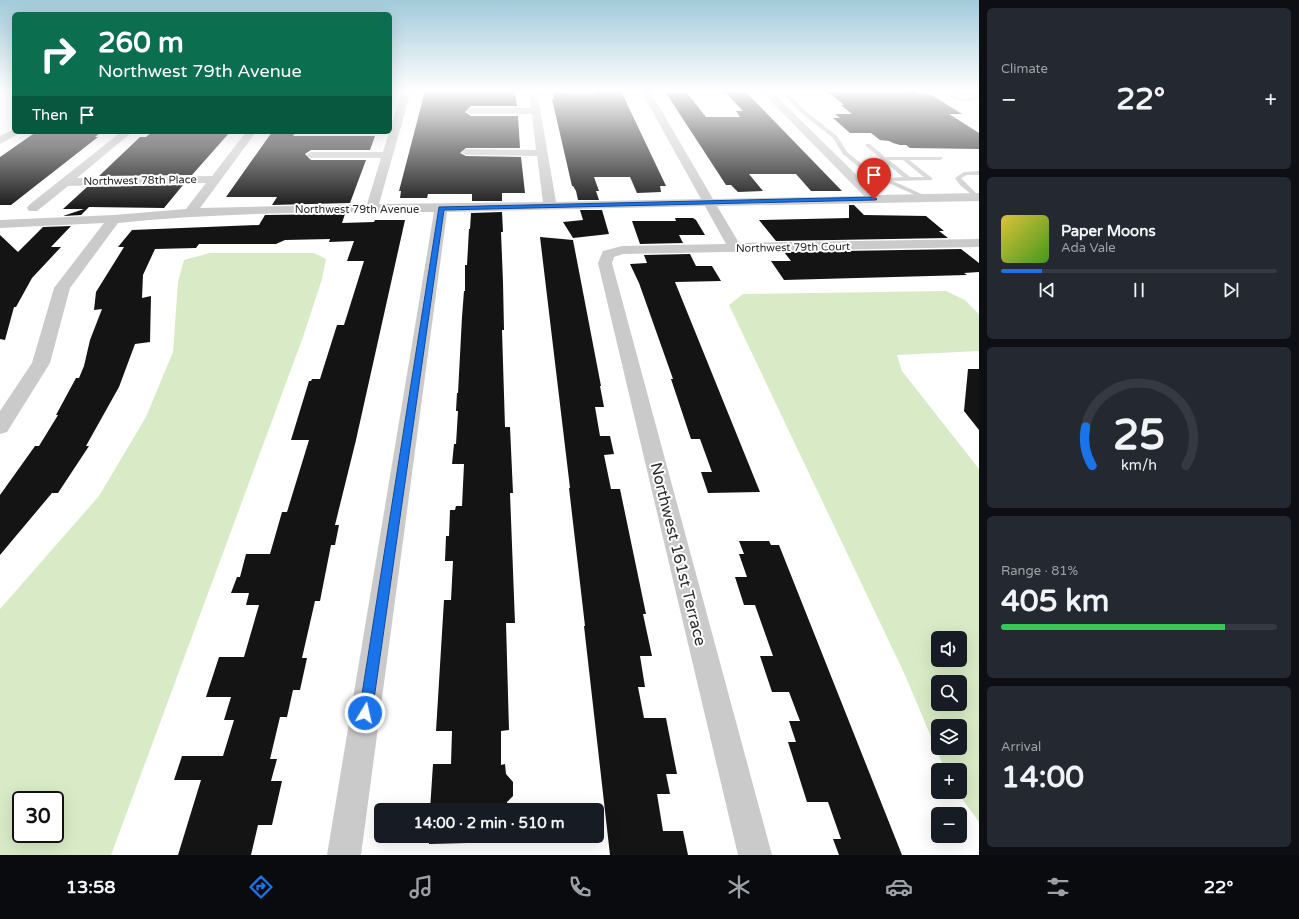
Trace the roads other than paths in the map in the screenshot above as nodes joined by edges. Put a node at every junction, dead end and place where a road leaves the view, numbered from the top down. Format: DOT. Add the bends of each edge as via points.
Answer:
graph roads {
  1 [pos="393,131"];
  2 [pos="538,131"];
  3 [pos="667,131"];
  4 [pos="805,131"];
  5 [pos="826,131"];
  6 [pos="12,133"];
  7 [pos="125,134"];
  8 [pos="249,134"];
  9 [pos="0,141"];
  10 [pos="868,145"];
  11 [pos="466,152"];
  12 [pos="541,153"];
  13 [pos="311,155"];
  14 [pos="388,155"];
  15 [pos="904,158"];
  16 [pos="940,158"];
  17 [pos="884,159"];
  18 [pos="979,173"];
  19 [pos="215,179"];
  20 [pos="884,179"];
  21 [pos="909,179"];
  22 [pos="66,182"];
  23 [pos="978,197"];
  24 [pos="926,198"];
  25 [pos="874,199"];
  26 [pos="707,202"];
  27 [pos="550,206"];
  28 [pos="33,208"];
  29 [pos="372,208"];
  30 [pos="441,208"];
  31 [pos="190,212"];
  32 [pos="114,219"];
  33 [pos="0,224"];
  34 [pos="979,243"];
  35 [pos="735,248"];
  36 [pos="608,254"];
  37 [pos="0,427"];
  38 [pos="344,855"];
  39 [pos="755,855"];
  1 -- 14 [label="street"];
  2 -- 12 [label="street"];
  3 -- 26 [label="street"];
  4 -- 25 [label="street"];
  5 -- 20 [label="lane" via="835,138 845,153 862,167"];
  6 -- 9 [label="street"];
  7 -- 22 [label="street"];
  8 -- 19 [label="street"];
  10 -- 17 [label="lane"];
  11 -- 12 [label="street"];
  12 -- 27 [label="street"];
  13 -- 14 [label="street"];
  14 -- 29 [label="street"];
  15 -- 16 [label="lane"];
  15 -- 17 [label="lane"];
  15 -- 21 [label="lane" via="930,179"];
  17 -- 21 [label="lane"];
  18 -- 23 [label="lane" via="966,173 958,178"];
  19 -- 22 [label="street, Northwest 78th Place"];
  19 -- 31 [label="street"];
  20 -- 21 [label="lane"];
  20 -- 24 [label="lane"];
  22 -- 28 [label="street"];
  23 -- 24 [label="street, Northwest 79th Avenue"];
  24 -- 25 [label="street, Northwest 79th Avenue"];
  25 -- 26 [label="street, Northwest 79th Avenue"];
  26 -- 27 [label="street, Northwest 79th Avenue"];
  26 -- 35 [label="street"];
  27 -- 30 [label="street, Northwest 79th Avenue"];
  29 -- 30 [label="street, Northwest 79th Avenue"];
  29 -- 31 [label="street, Northwest 79th Avenue"];
  30 -- 38 [label="street"];
  31 -- 32 [label="street, Northwest 79th Avenue"];
  32 -- 33 [label="street, Northwest 79th Avenue"];
  32 -- 37 [label="street" via="62,288 41,363"];
  34 -- 35 [label="street, Northwest 79th Court"];
  35 -- 36 [label="street, Northwest 79th Court" via="622,250"];
  36 -- 39 [label="street, Northwest 161st Terrace" via="605,264"];
}
